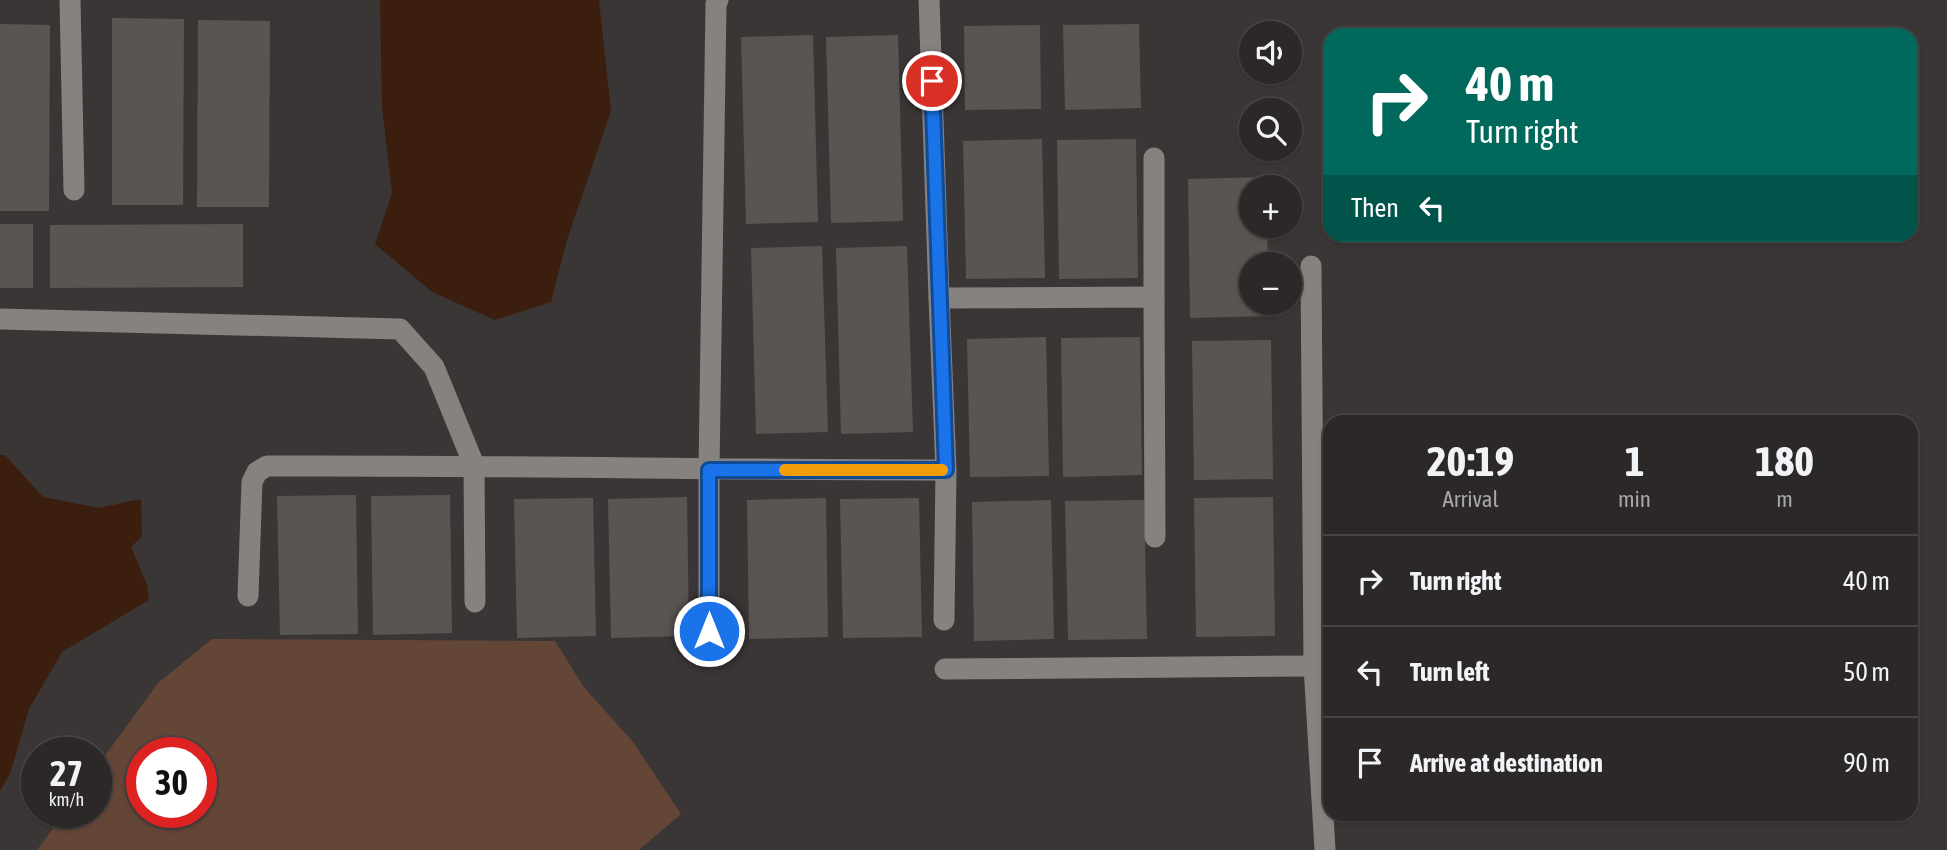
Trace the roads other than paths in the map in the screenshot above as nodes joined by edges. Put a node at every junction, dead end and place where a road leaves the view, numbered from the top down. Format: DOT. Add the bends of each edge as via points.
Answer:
graph roads {
  1 [pos="70,0"];
  2 [pos="718,0"];
  3 [pos="929,0"];
  4 [pos="1154,158"];
  5 [pos="74,190"];
  6 [pos="1311,266"];
  7 [pos="1154,297"];
  8 [pos="939,298"];
  9 [pos="0,319"];
  10 [pos="474,465"];
  11 [pos="709,470"];
  12 [pos="946,470"];
  13 [pos="1155,537"];
  14 [pos="248,596"];
  15 [pos="475,602"];
  16 [pos="944,620"];
  17 [pos="709,631"];
  18 [pos="1314,666"];
  19 [pos="945,669"];
  20 [pos="1323,817"];
  21 [pos="1323,821"];
  22 [pos="1325,850"];
  1 -- 5 [label="street"];
  2 -- 11 [label="street"];
  3 -- 8 [label="street"];
  4 -- 7 [label="street"];
  6 -- 18 [label="street"];
  7 -- 8 [label="street"];
  7 -- 13 [label="street"];
  8 -- 12 [label="street"];
  9 -- 10 [label="street" via="400,329 434,367"];
  10 -- 11 [label="street"];
  10 -- 14 [label="street" via="267,466 252,482"];
  10 -- 15 [label="street"];
  11 -- 12 [label="street"];
  11 -- 17 [label="street"];
  12 -- 16 [label="street"];
  18 -- 19 [label="street"];
  18 -- 20 [label="street"];
  21 -- 22 [label="street"];
}
